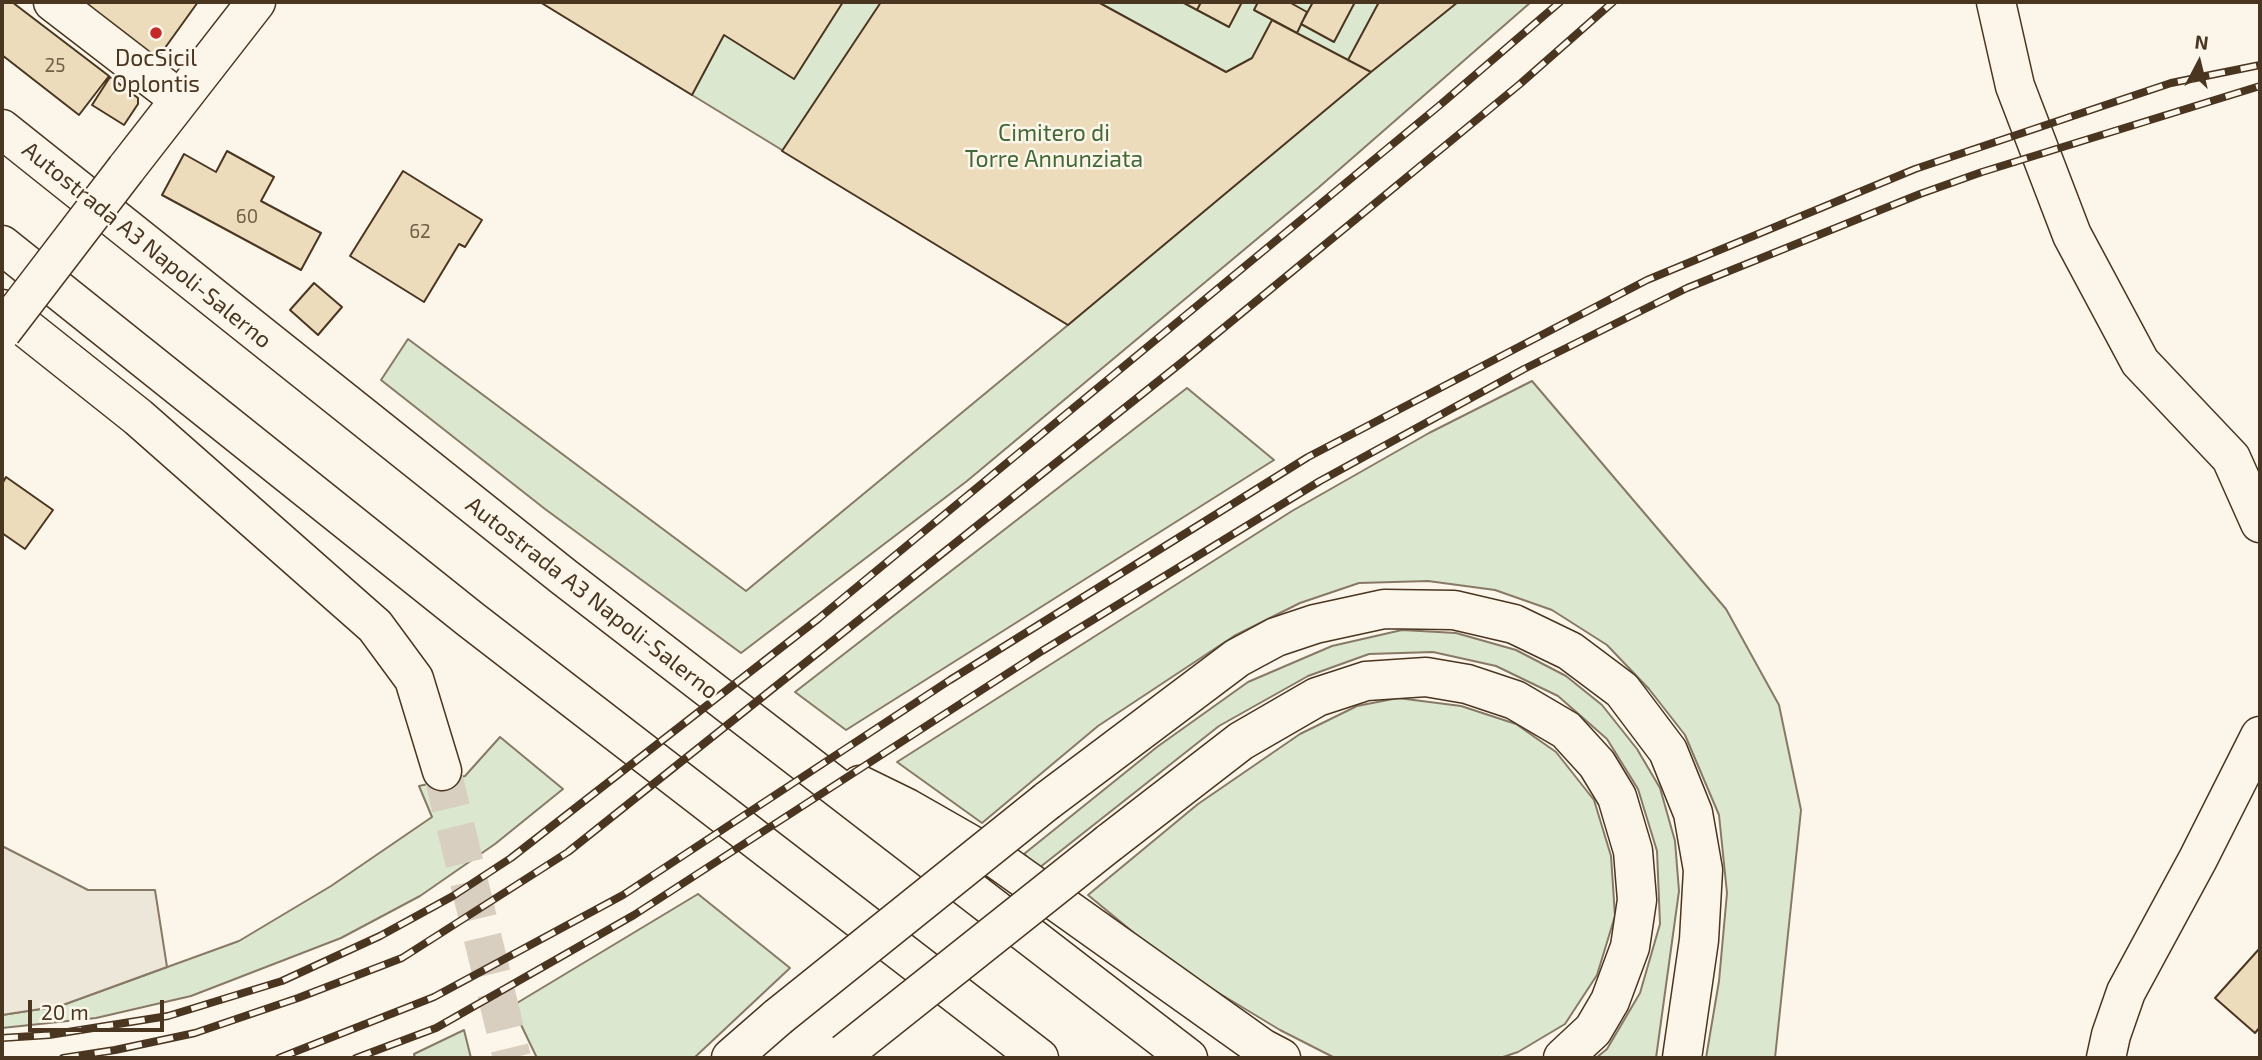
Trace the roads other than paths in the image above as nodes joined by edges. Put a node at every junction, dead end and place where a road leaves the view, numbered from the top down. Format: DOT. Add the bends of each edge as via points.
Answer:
graph roads {
  1 [pos="53,2"];
  2 [pos="256,2"];
  3 [pos="1996,2"];
  4 [pos="180,99"];
  5 [pos="2,129"];
  6 [pos="2,245"];
  7 [pos="2,309"];
  8 [pos="2,331"];
  9 [pos="2246,466"];
  10 [pos="2260,523"];
  11 [pos="2260,736"];
  12 [pos="785,749"];
  13 [pos="442,771"];
  14 [pos="842,1056"];
  15 [pos="731,1058"];
  16 [pos="1039,1058"];
  17 [pos="1188,1058"];
  18 [pos="1280,1058"];
  19 [pos="1563,1058"];
  20 [pos="1682,1058"];
  21 [pos="2106,1058"];
  1 -- 4 [label="main road"];
  2 -- 4 [label="main road"];
  3 -- 9 [label="main road" via="2015,86 2071,235 2140,362"];
  4 -- 8 [label="main road, bridge"];
  5 -- 12 [label="main road, Autostrada A3 Napoli-Salerno"];
  6 -- 16 [label="main road" via="470,620"];
  7 -- 13 [label="main road" via="138,417 375,626 414,679"];
  9 -- 10 [label="main road"];
  11 -- 21 [label="main road" via="2126,992"];
  12 -- 17 [label="main road, Autostrada A3 Napoli-Salerno"];
  12 -- 18 [label="main road" via="907,808 998,860"];
  14 -- 19 [label="main road, bridge" via="1241,741 1317,697 1366,681 1426,677 1515,700 1566,730 1597,764 1617,797 1633,851 1637,900 1630,947 1605,1011 1593,1030"];
  15 -- 20 [label="main road, bridge" via="1046,801 1237,658 1276,637 1315,624 1384,609 1454,610 1514,624 1570,651 1622,690 1668,751 1693,813 1703,870 1699,940"];
}
